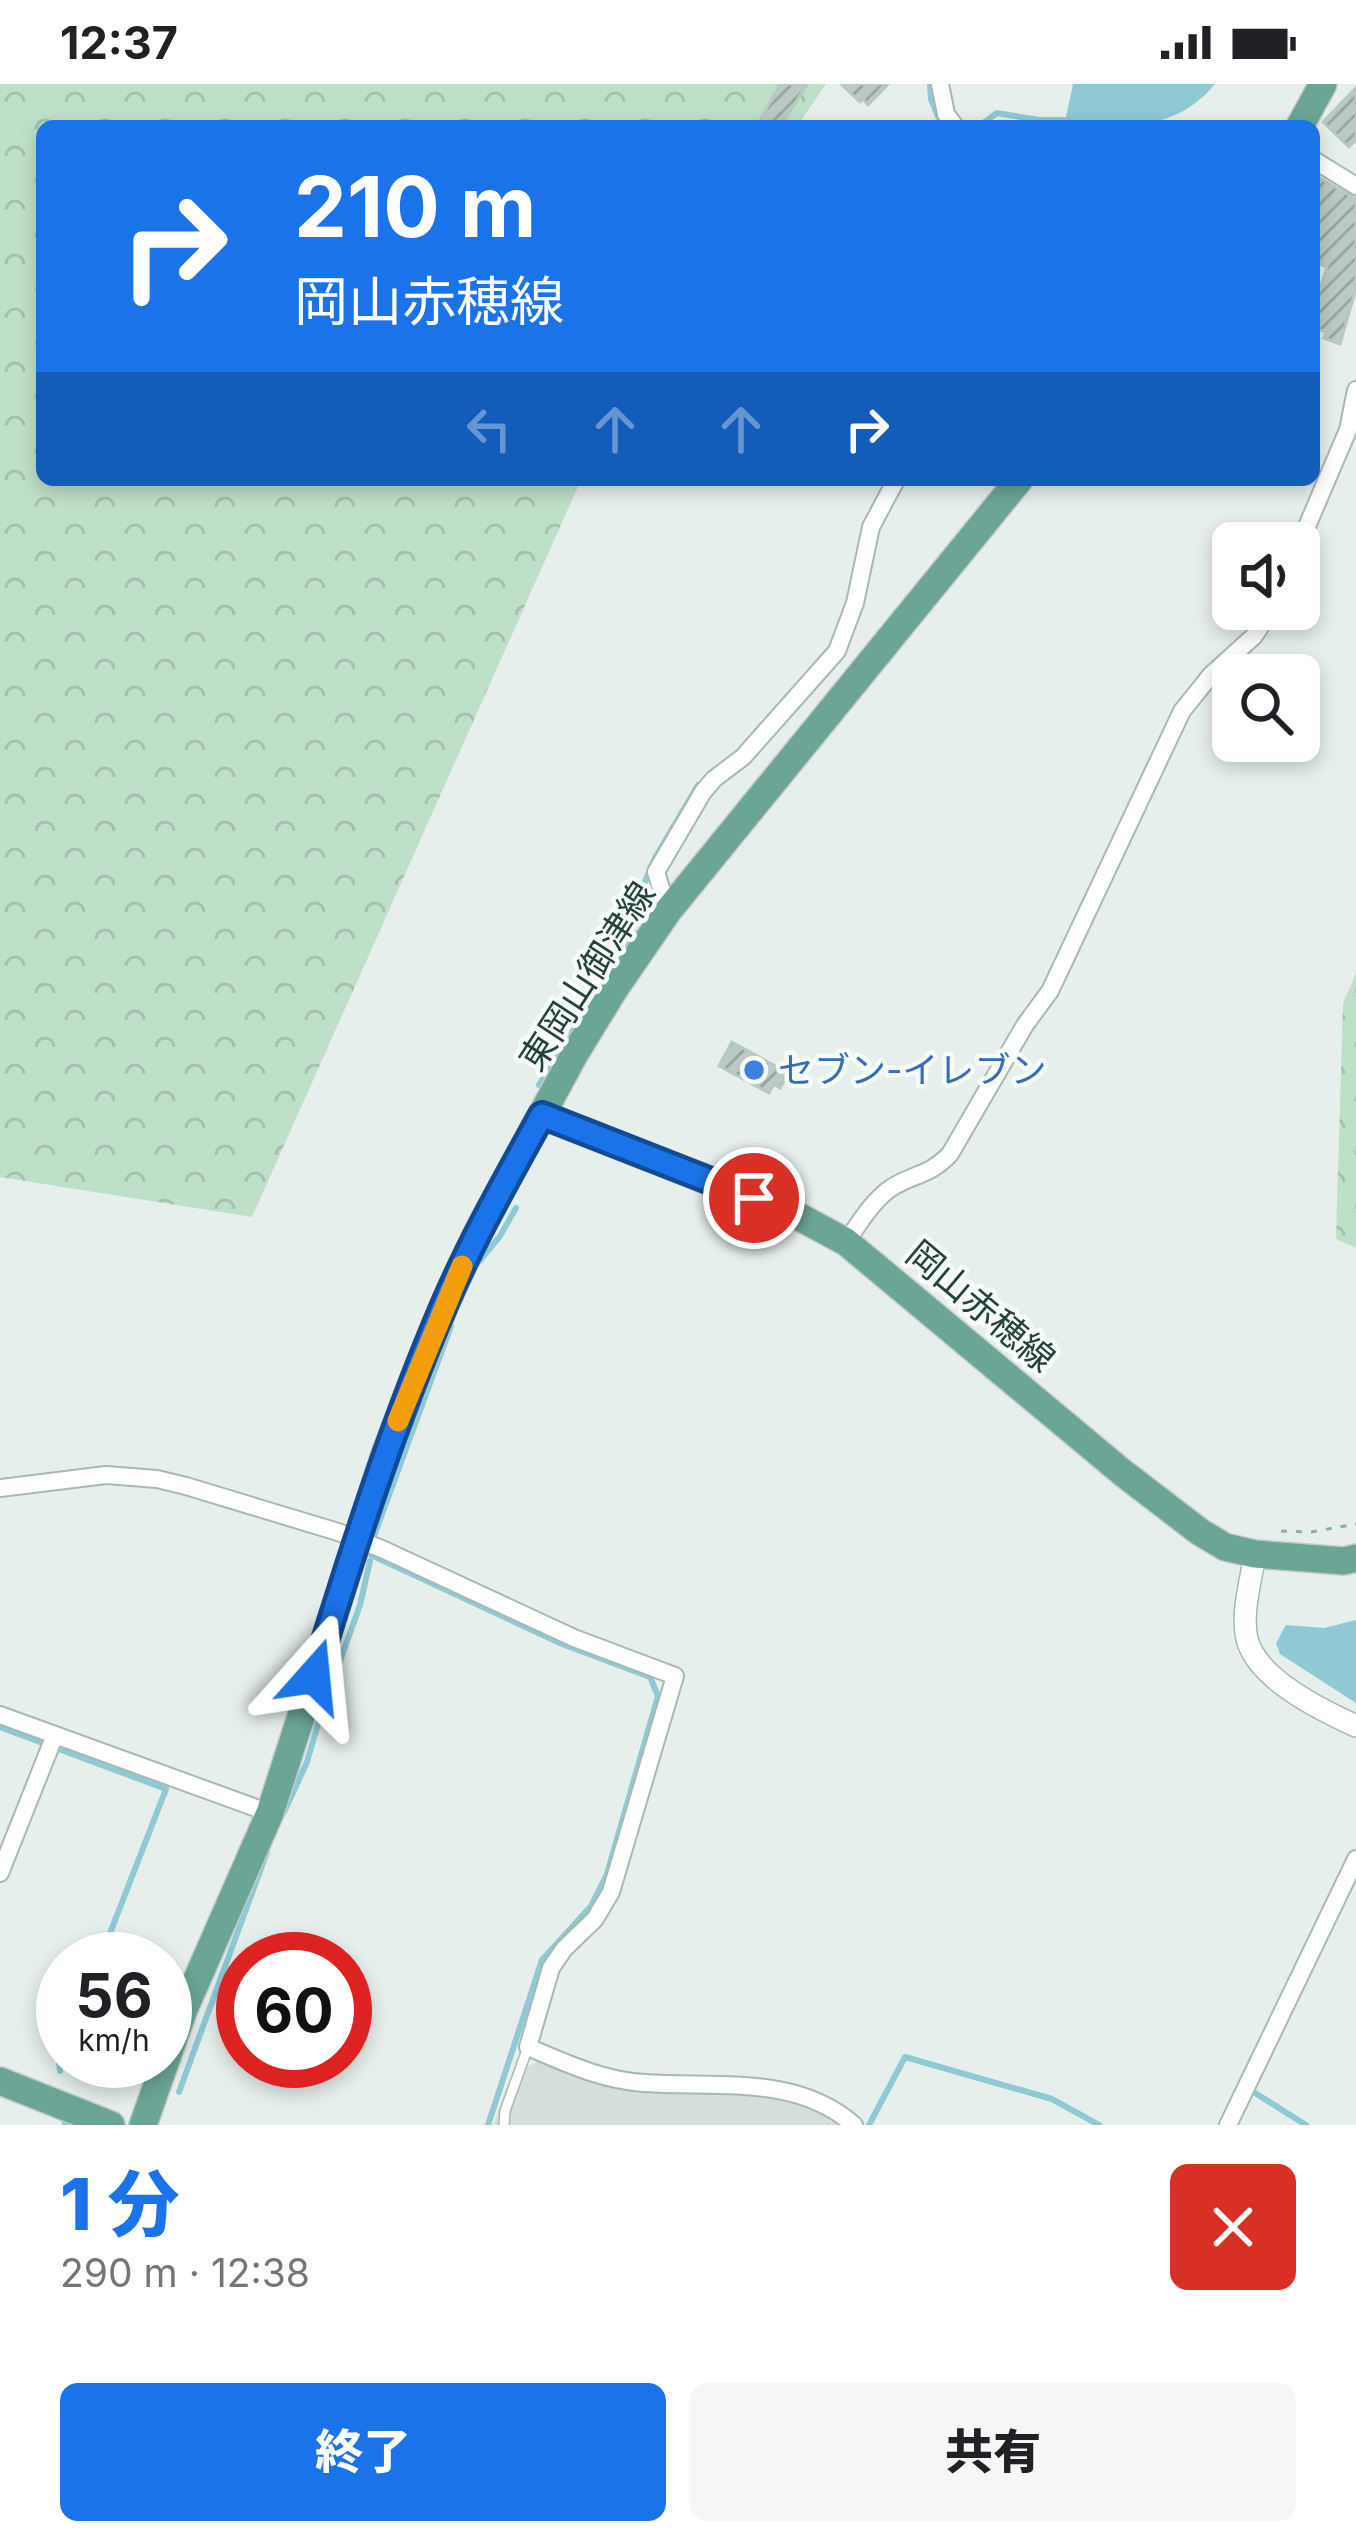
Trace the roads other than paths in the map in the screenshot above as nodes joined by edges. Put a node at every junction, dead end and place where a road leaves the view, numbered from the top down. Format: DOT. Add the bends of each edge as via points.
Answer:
graph roads {
  1 [pos="940,84"];
  2 [pos="1323,84"];
  3 [pos="950,120"];
  4 [pos="1303,120"];
  5 [pos="1320,164"];
  6 [pos="1356,186"];
  7 [pos="1356,390"];
  8 [pos="893,486"];
  9 [pos="1014,486"];
  10 [pos="1309,522"];
  11 [pos="1258,630"];
  12 [pos="668,911"];
  13 [pos="542,1115"];
  14 [pos="846,1242"];
  15 [pos="0,1488"];
  16 [pos="357,1539"];
  17 [pos="1255,1555"];
  18 [pos="1356,1558"];
  19 [pos="0,1715"];
  20 [pos="1356,1726"];
  21 [pos="52,1742"];
  22 [pos="270,1813"];
  23 [pos="1356,1858"];
  24 [pos="0,1873"];
  25 [pos="528,2048"];
  26 [pos="0,2081"];
  27 [pos="111,2125"];
  28 [pos="143,2125"];
  29 [pos="504,2125"];
  30 [pos="854,2125"];
  31 [pos="1228,2125"];
  1 -- 3 [label="street"];
  2 -- 4 [label="main road"];
  5 -- 6 [label="street"];
  7 -- 10 [label="street"];
  8 -- 12 [label="street" via="872,527 837,651 703,792 656,872"];
  9 -- 12 [label="main road, 東岡山御津線"];
  11 -- 14 [label="street" via="1182,711 1050,991 950,1154 935,1170 880,1196"];
  12 -- 13 [label="main road, 東岡山御津線"];
  13 -- 14 [label="main road, 岡山赤穂線"];
  13 -- 16 [label="main road, 東岡山御津線" via="446,1302"];
  14 -- 17 [label="main road, 岡山赤穂線" via="1200,1532"];
  15 -- 16 [label="street" via="106,1475 157,1479"];
  16 -- 22 [label="main road, 東岡山御津線"];
  16 -- 25 [label="street" via="675,1676 611,1892 551,1968"];
  17 -- 18 [label="main road, 岡山赤穂線"];
  17 -- 20 [label="street" via="1248,1642 1269,1675"];
  19 -- 21 [label="street"];
  21 -- 22 [label="street"];
  21 -- 24 [label="street"];
  22 -- 28 [label="main road, 東岡山御津線"];
  23 -- 31 [label="street"];
  25 -- 29 [label="lane"];
  25 -- 30 [label="street" via="643,2084 746,2084 795,2094"];
  26 -- 27 [label="main road"];
}
